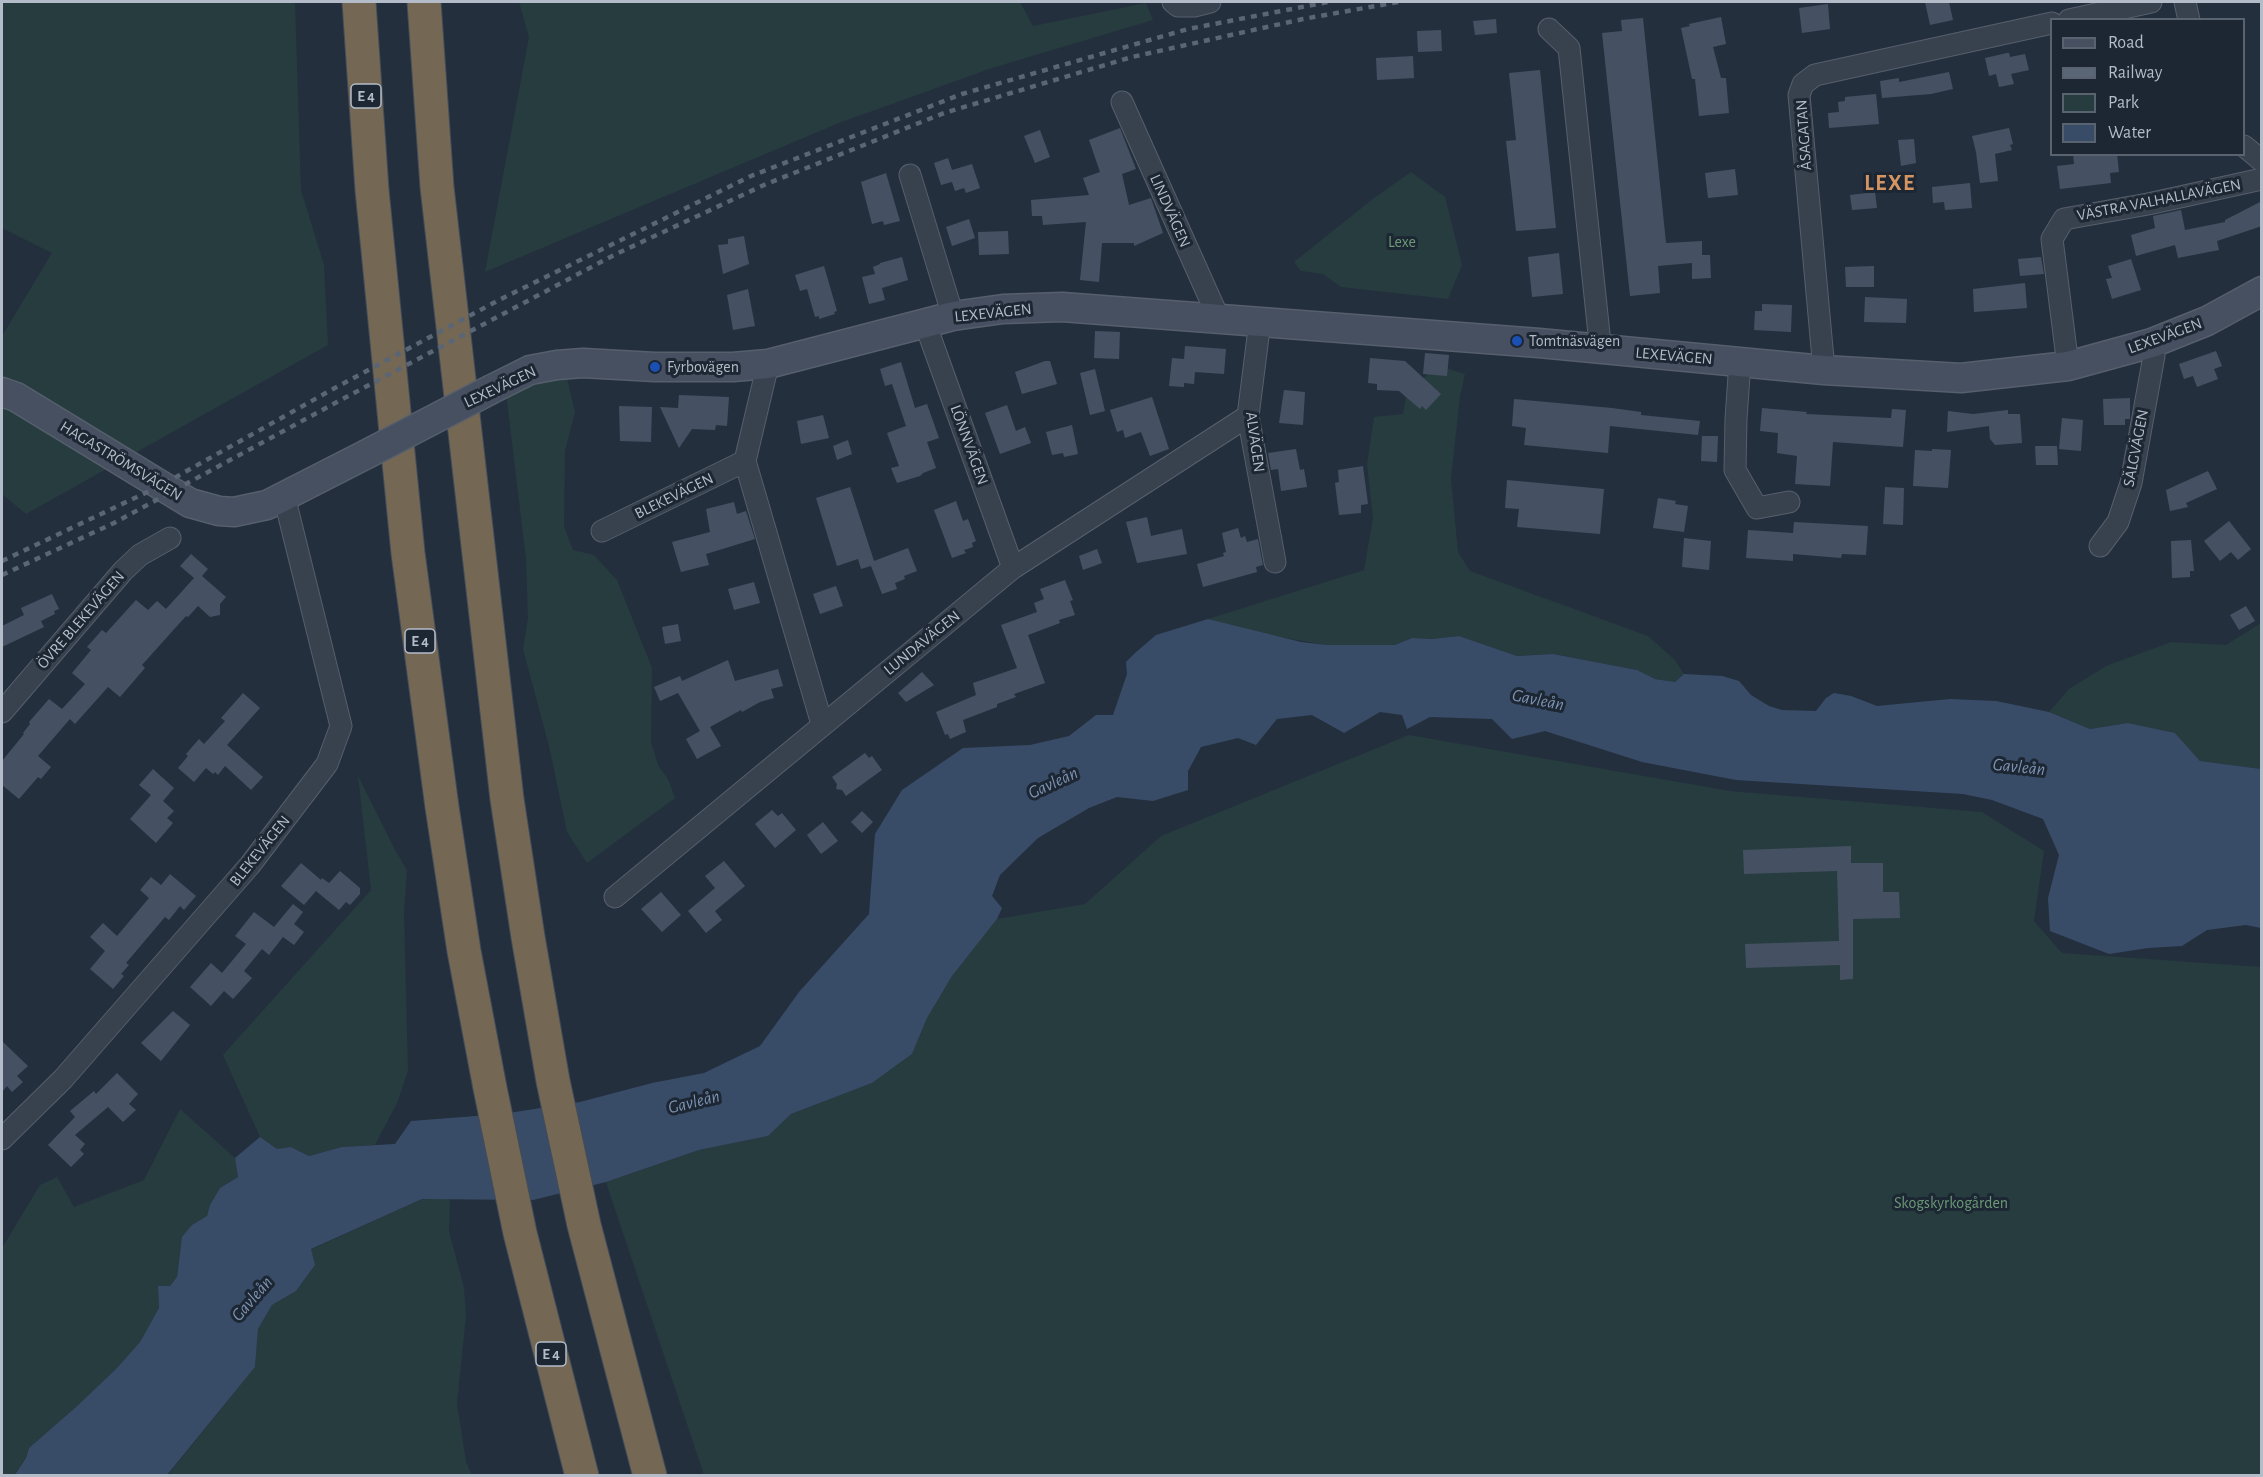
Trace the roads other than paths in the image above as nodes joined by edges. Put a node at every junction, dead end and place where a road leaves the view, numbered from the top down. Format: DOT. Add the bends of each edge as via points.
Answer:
graph roads {
  1 [pos="359,2"];
  2 [pos="424,2"];
  3 [pos="1173,2"];
  4 [pos="1210,2"];
  5 [pos="2151,2"];
  6 [pos="2185,2"];
  7 [pos="2078,18"];
  8 [pos="2189,18"];
  9 [pos="2050,23"];
  10 [pos="1549,28"];
  11 [pos="1122,102"];
  12 [pos="2245,147"];
  13 [pos="2262,161"];
  14 [pos="910,175"];
  15 [pos="2262,179"];
  16 [pos="2262,291"];
  17 [pos="953,316"];
  18 [pos="1218,319"];
  19 [pos="1260,321"];
  20 [pos="925,323"];
  21 [pos="2152,343"];
  22 [pos="1598,350"];
  23 [pos="1740,362"];
  24 [pos="768,364"];
  25 [pos="2068,366"];
  26 [pos="1824,370"];
  27 [pos="2,392"];
  28 [pos="1248,416"];
  29 [pos="746,461"];
  30 [pos="281,498"];
  31 [pos="1789,502"];
  32 [pos="602,531"];
  33 [pos="170,538"];
  34 [pos="2100,546"];
  35 [pos="1275,562"];
  36 [pos="1012,568"];
  37 [pos="2,712"];
  38 [pos="822,724"];
  39 [pos="615,897"];
  40 [pos="2,1139"];
  41 [pos="582,1476"];
  42 [pos="650,1476"];
  1 -- 41 [label="highway, E 4" via="372,190 408,554 462,940 520,1233"];
  2 -- 42 [label="highway" via="437,187 507,799 528,937 584,1226"];
  3 -- 4 [label="street" via="1194,6"];
  5 -- 7 [label="street"];
  6 -- 8 [label="street"];
  9 -- 26 [label="street, ÅSAGATAN" via="1815,75 1803,84 1799,95"];
  10 -- 22 [label="street" via="1569,48"];
  11 -- 18 [label="street, LINDVÄGEN"];
  12 -- 13 [label="street"];
  14 -- 17 [label="street"];
  15 -- 25 [label="street, VÄSTRA VALHALLAVÄGEN" via="2064,219 2052,239"];
  16 -- 21 [label="street, LEXEVÄGEN" via="2207,321"];
  17 -- 18 [label="street, LEXEVÄGEN" via="1062,307"];
  17 -- 20 [label="street, LEXEVÄGEN"];
  18 -- 19 [label="street, LEXEVÄGEN"];
  19 -- 22 [label="street, LEXEVÄGEN"];
  19 -- 28 [label="street, ALVÄGEN"];
  20 -- 24 [label="street, LEXEVÄGEN"];
  20 -- 36 [label="street, LÖNNVÄGEN"];
  21 -- 25 [label="street, LEXEVÄGEN"];
  21 -- 34 [label="street, SÄLGVÄGEN" via="2154,356 2131,483 2118,522"];
  22 -- 23 [label="street, LEXEVÄGEN"];
  23 -- 26 [label="street, LEXEVÄGEN"];
  23 -- 31 [label="street" via="1735,470 1757,508"];
  24 -- 29 [label="street"];
  24 -- 30 [label="street, LEXEVÄGEN, bridge" via="666,367 583,363 530,370"];
  25 -- 26 [label="street, LEXEVÄGEN" via="1961,378"];
  27 -- 30 [label="street, HAGASTRÖMSVÄGEN" via="190,503 234,512"];
  28 -- 35 [label="street, ALVÄGEN"];
  28 -- 36 [label="street, LUNDAVÄGEN"];
  29 -- 32 [label="street, BLEKEVÄGEN"];
  29 -- 38 [label="street"];
  30 -- 40 [label="street, BLEKEVÄGEN" via="287,508 341,726 327,764 250,865 63,1079"];
  33 -- 37 [label="street, ÖVRE BLEKEVÄGEN" via="140,555 123,571"];
  36 -- 38 [label="street, LUNDAVÄGEN"];
  38 -- 39 [label="street, LUNDAVÄGEN"];
}
